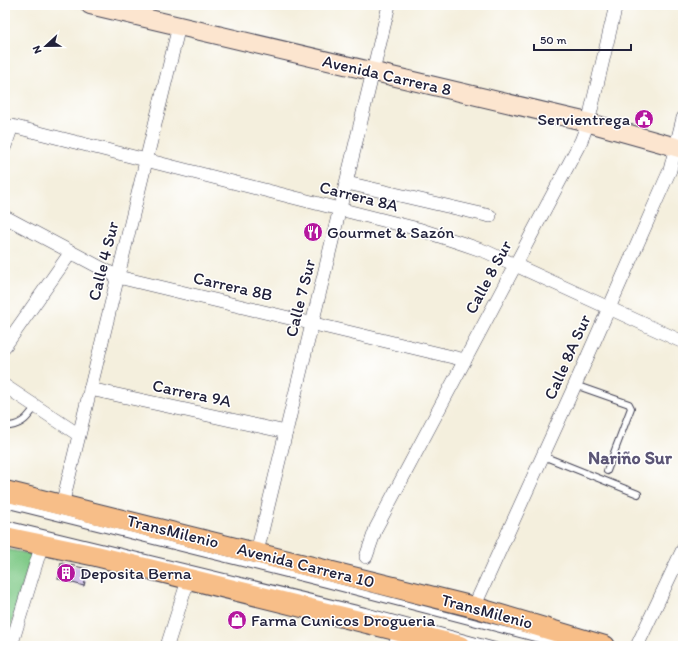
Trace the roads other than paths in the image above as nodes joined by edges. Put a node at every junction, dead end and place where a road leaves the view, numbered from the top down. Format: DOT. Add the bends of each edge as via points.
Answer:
graph roads {
  1 [pos="90,5"];
  2 [pos="389,5"];
  3 [pos="616,5"];
  4 [pos="179,26"];
  5 [pos="373,71"];
  6 [pos="683,118"];
  7 [pos="588,122"];
  8 [pos="5,146"];
  9 [pos="680,148"];
  10 [pos="146,160"];
  11 [pos="347,183"];
  12 [pos="340,209"];
  13 [pos="490,216"];
  14 [pos="5,218"];
  15 [pos="71,252"];
  16 [pos="515,265"];
  17 [pos="118,278"];
  18 [pos="609,308"];
  19 [pos="312,323"];
  20 [pos="683,342"];
  21 [pos="5,346"];
  22 [pos="465,360"];
  23 [pos="575,385"];
  24 [pos="5,386"];
  25 [pos="90,389"];
  26 [pos="36,406"];
  27 [pos="5,423"];
  28 [pos="286,432"];
  29 [pos="79,435"];
  30 [pos="543,456"];
  31 [pos="607,470"];
  32 [pos="5,491"];
  33 [pos="638,494"];
  34 [pos="5,504"];
  35 [pos="62,505"];
  36 [pos="5,524"];
  37 [pos="5,537"];
  38 [pos="42,544"];
  39 [pos="683,549"];
  40 [pos="257,552"];
  41 [pos="366,557"];
  42 [pos="188,580"];
  43 [pos="474,607"];
  44 [pos="397,638"];
  45 [pos="11,646"];
  46 [pos="167,646"];
  47 [pos="460,646"];
  48 [pos="495,646"];
  49 [pos="566,646"];
  50 [pos="605,646"];
  51 [pos="637,646"];
  1 -- 4 [label="main road, Avenida Carrera 8"];
  2 -- 5 [label="street, Calle 7 Sur"];
  3 -- 7 [label="street, Calle 8 Sur"];
  4 -- 5 [label="main road, Avenida Carrera 8"];
  4 -- 10 [label="street, Calle 4 Sur"];
  5 -- 7 [label="main road, Avenida Carrera 8"];
  5 -- 11 [label="street, Calle 7 Sur"];
  6 -- 9 [label="street, Calle 8A Sur"];
  7 -- 9 [label="main road, Avenida Carrera 8"];
  7 -- 16 [label="street, Calle 8 Sur" via="581,141"];
  8 -- 10 [label="street, Carrera 8A" via="12,126"];
  9 -- 18 [label="street, Calle 8A Sur"];
  10 -- 12 [label="street, Carrera 8A"];
  10 -- 17 [label="street, Calle 4 Sur"];
  11 -- 12 [label="street, Calle 7 Sur"];
  11 -- 13 [label="street"];
  12 -- 16 [label="street, Carrera 8A" via="451,239"];
  12 -- 19 [label="street, Calle 7 Sur"];
  14 -- 15 [label="street, Carrera 8B"];
  15 -- 17 [label="street, Carrera 8B"];
  15 -- 21 [label="street"];
  16 -- 18 [label="street, Carrera 8A"];
  16 -- 22 [label="street, Calle 8 Sur"];
  17 -- 19 [label="street, Carrera 8B"];
  17 -- 25 [label="street, Calle 4 Sur"];
  18 -- 20 [label="street, Carrera 8A"];
  18 -- 23 [label="street, Calle 8A Sur"];
  19 -- 22 [label="street, Carrera 8B"];
  19 -- 28 [label="street, Calle 7 Sur"];
  22 -- 41 [label="street, Calle 8 Sur" via="376,528"];
  23 -- 30 [label="street, Calle 8A Sur"];
  23 -- 31 [label="lane" via="630,404 631,408"];
  24 -- 26 [label="street"];
  25 -- 28 [label="street, Carrera 9A"];
  25 -- 29 [label="street, Calle 4 Sur"];
  26 -- 27 [label="lane" via="27,419 18,425 10,426"];
  26 -- 29 [label="street"];
  28 -- 40 [label="street, Calle 7 Sur"];
  29 -- 35 [label="street, Calle 4 Sur"];
  30 -- 33 [label="lane"];
  30 -- 43 [label="street, Calle 8A Sur"];
  32 -- 35 [label="main road, Avenida Carrera 10"];
  34 -- 49 [label="lane, TransMilenio"];
  35 -- 40 [label="main road, Avenida Carrera 10"];
  36 -- 48 [label="lane, TransMilenio" via="365,611"];
  37 -- 38 [label="main road"];
  38 -- 42 [label="main road"];
  38 -- 45 [label="street"];
  39 -- 51 [label="street"];
  40 -- 43 [label="main road, Avenida Carrera 10"];
  42 -- 44 [label="main road"];
  42 -- 46 [label="street"];
  43 -- 50 [label="main road, Avenida Carrera 10"];
  44 -- 47 [label="main road"];
}
